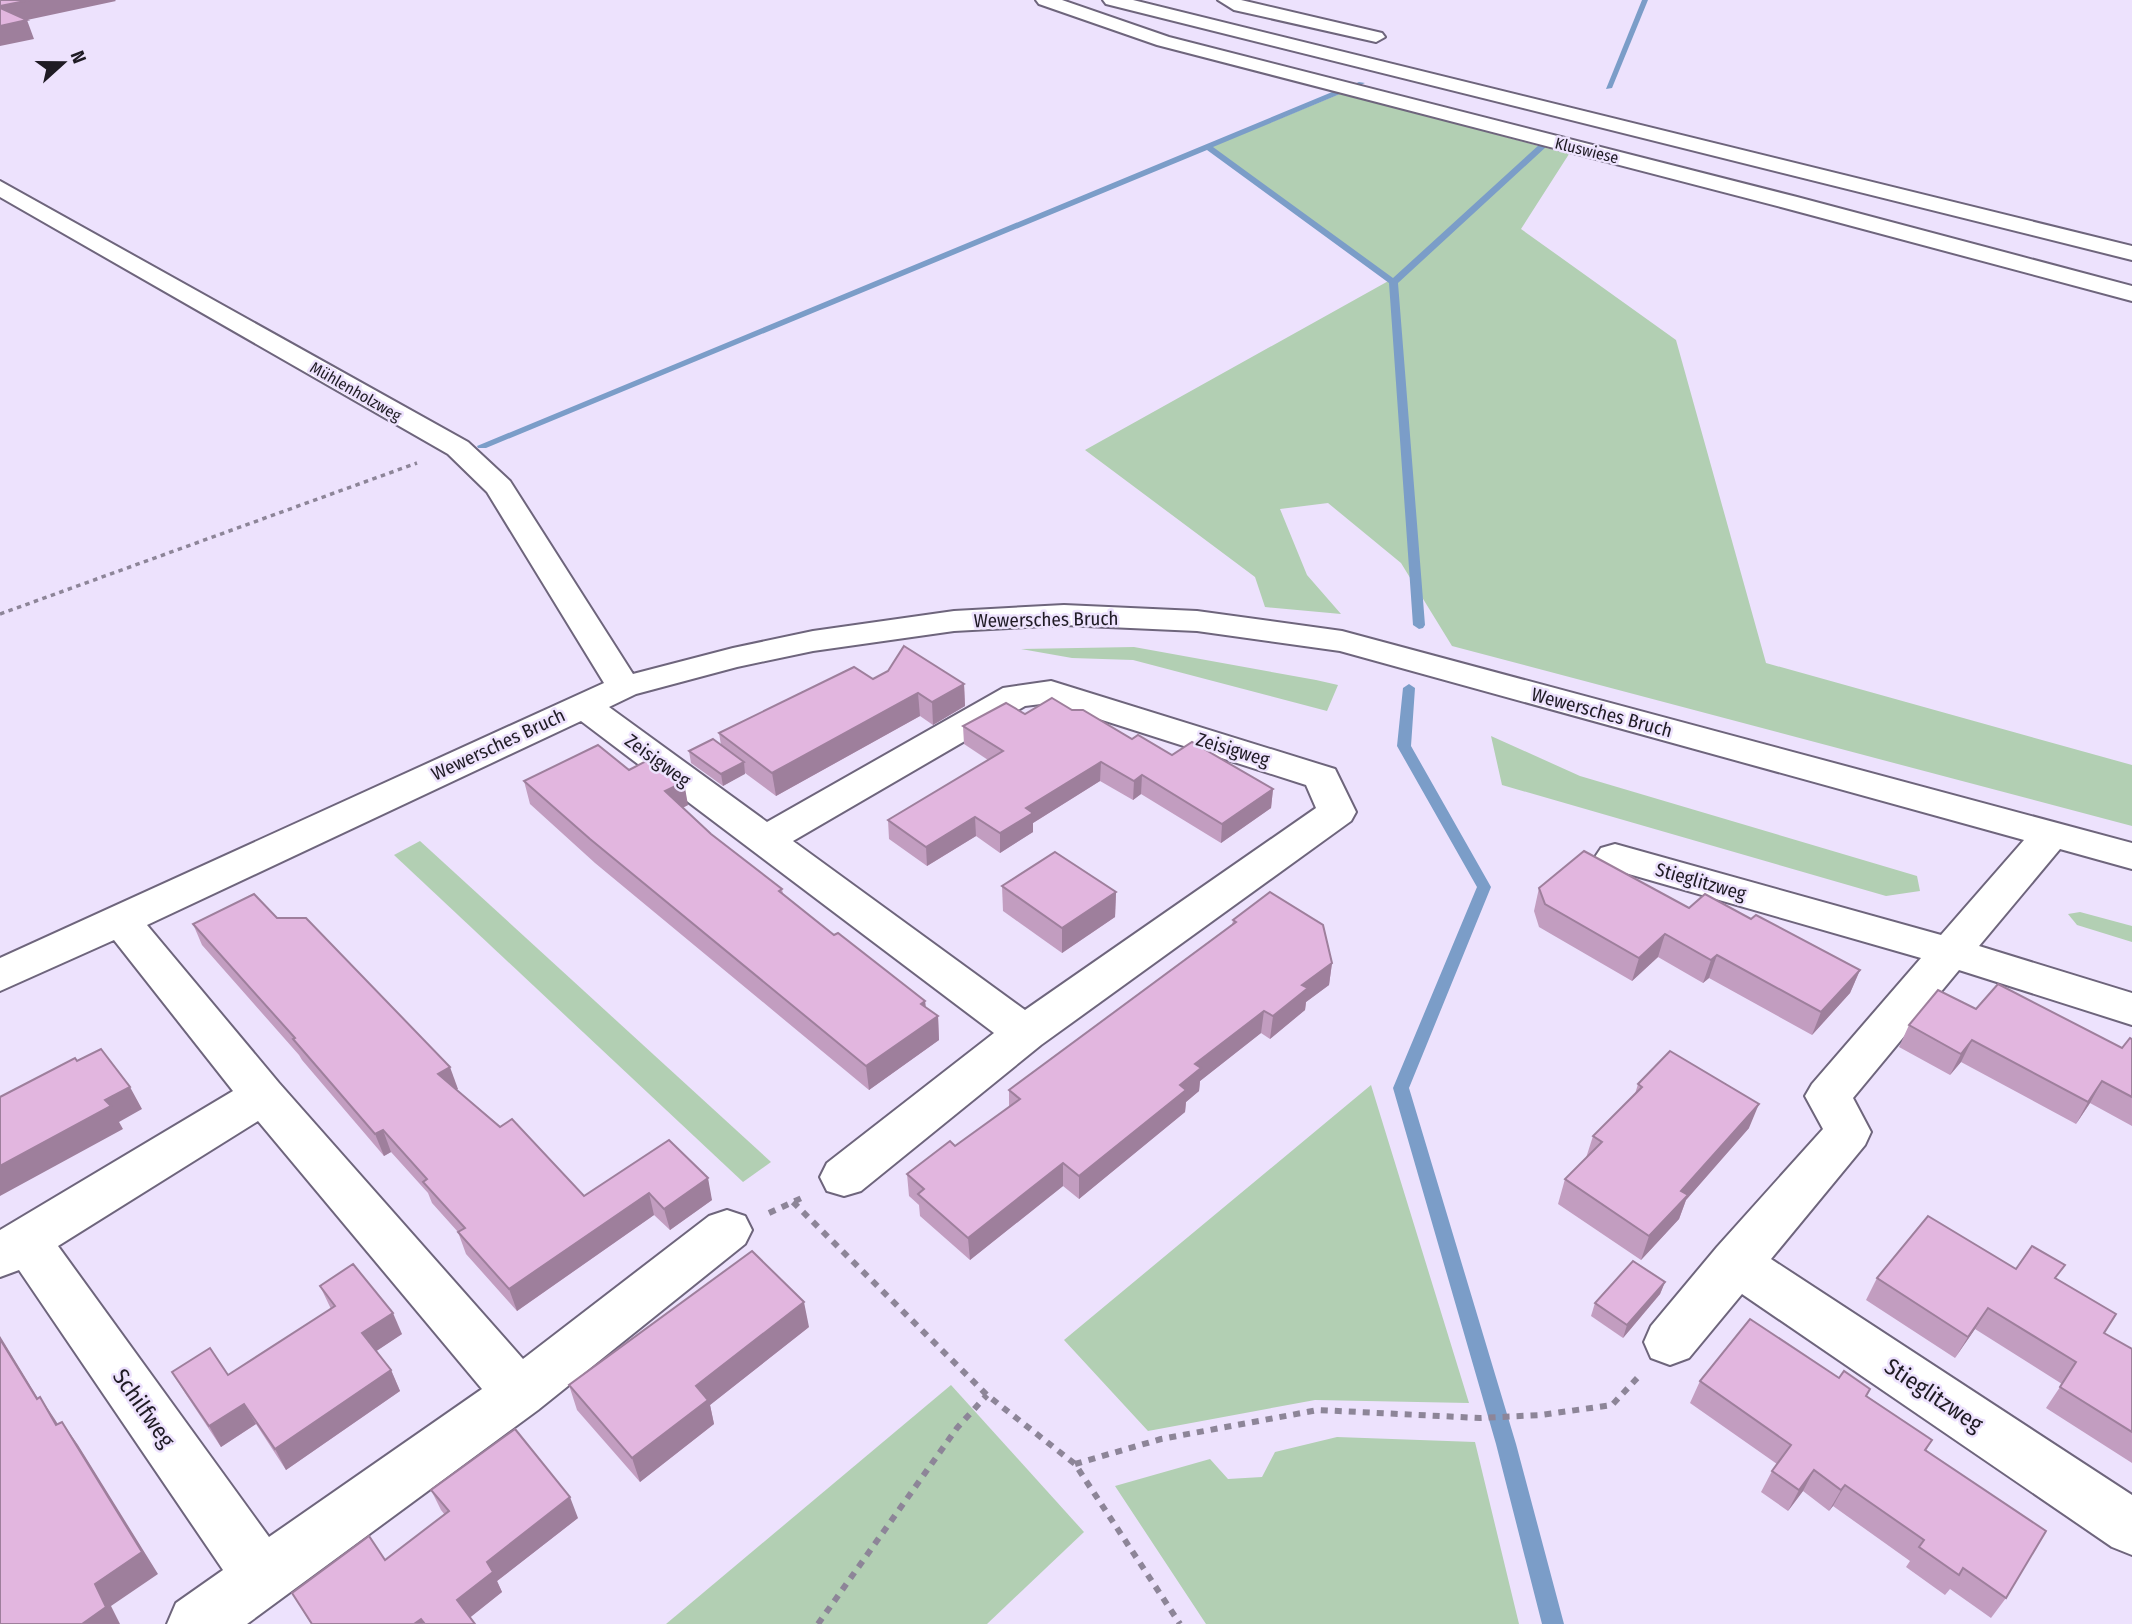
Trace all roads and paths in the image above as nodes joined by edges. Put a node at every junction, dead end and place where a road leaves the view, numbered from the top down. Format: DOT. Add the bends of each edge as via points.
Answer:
graph roads {
  1 [pos="1045,0"];
  2 [pos="1112,0"];
  3 [pos="1150,0"];
  4 [pos="1227,0"];
  5 [pos="1376,37"];
  6 [pos="0,188"];
  7 [pos="2059,223"];
  8 [pos="2132,232"];
  9 [pos="2132,240"];
  10 [pos="2132,253"];
  11 [pos="2132,294"];
  12 [pos="458,448"];
  13 [pos="0,614"];
  14 [pos="624,687"];
  15 [pos="583,705"];
  16 [pos="2051,834"];
  17 [pos="766,840"];
  18 [pos="2132,856"];
  19 [pos="1615,857"];
  20 [pos="120,920"];
  21 [pos="1950,952"];
  22 [pos="0,976"];
  23 [pos="2132,1009"];
  24 [pos="1025,1033"];
  25 [pos="263,1095"];
  26 [pos="844,1177"];
  27 [pos="793,1202"];
  28 [pos="727,1230"];
  29 [pos="13,1248"];
  30 [pos="1735,1262"];
  31 [pos="1670,1342"];
  32 [pos="519,1393"];
  33 [pos="987,1395"];
  34 [pos="1075,1464"];
  35 [pos="2132,1528"];
  36 [pos="262,1576"];
  37 [pos="197,1624"];
  38 [pos="818,1624"];
  39 [pos="1180,1624"];
  1 -- 11 [label="main road, Kluswiese" via="1163,41"];
  2 -- 10 [label="main road"];
  3 -- 7 [label="main road"];
  4 -- 5 [label="main road"];
  6 -- 12 [label="main road, Mühlenholzweg"];
  7 -- 8 [label="main road"];
  7 -- 9 [label="main road"];
  12 -- 13 [label="path"];
  12 -- 14 [label="main road, Mühlenholzweg" via="499,487"];
  14 -- 15 [label="main road, Wewersches Bruch"];
  14 -- 16 [label="main road, Wewersches Bruch" via="813,641 954,621 1064,615 1197,621 1342,641"];
  15 -- 17 [label="main road, Zeisigweg"];
  15 -- 20 [label="main road, Wewersches Bruch"];
  16 -- 18 [label="main road, Wewersches Bruch"];
  16 -- 21 [label="main road"];
  17 -- 24 [label="main road, Zeisigweg"];
  17 -- 24 [label="main road, Zeisigweg" via="1016,695 1051,692 1322,777 1337,812"];
  19 -- 21 [label="main road, Stieglitzweg"];
  20 -- 22 [label="main road, Wewersches Bruch"];
  20 -- 25 [label="main road"];
  21 -- 23 [label="main road, Stieglitzweg"];
  21 -- 30 [label="main road" via="1828,1096 1848,1132"];
  24 -- 26 [label="main road, Zeisigweg"];
  25 -- 29 [label="main road, Schilfweg"];
  25 -- 32 [label="main road"];
  26 -- 27 [label="path"];
  27 -- 28 [label="path"];
  27 -- 33 [label="path"];
  28 -- 32 [label="main road"];
  29 -- 36 [label="main road, Schilfweg"];
  30 -- 31 [label="main road"];
  30 -- 35 [label="main road, Stieglitzweg"];
  31 -- 34 [label="path" via="1612,1405 1480,1418 1318,1410 1161,1439"];
  32 -- 36 [label="main road"];
  33 -- 34 [label="path"];
  33 -- 38 [label="path" via="957,1427"];
  34 -- 39 [label="path"];
  36 -- 37 [label="main road"];
}
